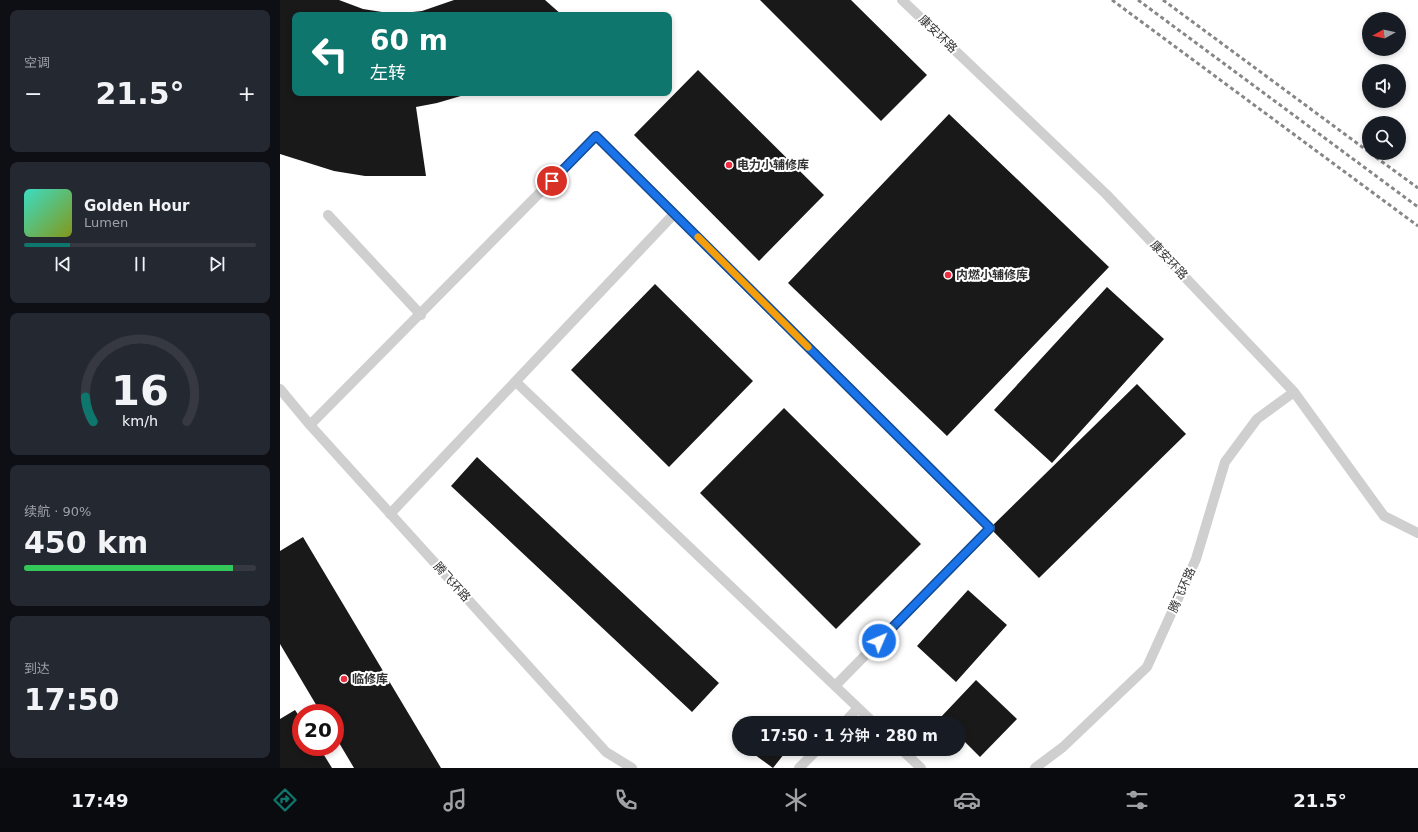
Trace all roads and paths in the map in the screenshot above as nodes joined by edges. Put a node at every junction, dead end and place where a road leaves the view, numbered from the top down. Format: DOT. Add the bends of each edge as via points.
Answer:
graph roads {
  1 [pos="902,0"];
  2 [pos="674,214"];
  3 [pos="328,215"];
  4 [pos="421,315"];
  5 [pos="516,382"];
  6 [pos="280,389"];
  7 [pos="1294,392"];
  8 [pos="310,425"];
  9 [pos="390,514"];
  10 [pos="1418,533"];
  11 [pos="835,686"];
  12 [pos="858,708"];
  13 [pos="851,716"];
  14 [pos="867,716"];
  15 [pos="811,756"];
  16 [pos="908,756"];
  17 [pos="632,768"];
  18 [pos="800,768"];
  19 [pos="921,768"];
  20 [pos="1035,768"];
  1 -- 7 [label="lane, 康安环路" via="1106,194"];
  2 -- 4 [label="lane" via="596,136"];
  2 -- 5 [label="lane"];
  2 -- 11 [label="lane" via="990,528"];
  3 -- 4 [label="lane"];
  4 -- 8 [label="lane"];
  5 -- 9 [label="lane"];
  5 -- 11 [label="lane"];
  6 -- 8 [label="lane, 腾飞环路"];
  7 -- 10 [label="lane, 康安环路" via="1384,516"];
  7 -- 20 [label="lane, 腾飞环路" via="1257,419 1224,462 1196,559 1147,667 1062,747"];
  8 -- 9 [label="lane, 腾飞环路"];
  9 -- 17 [label="lane, 腾飞环路" via="606,752"];
  11 -- 12 [label="lane"];
  12 -- 13 [label="lane"];
  12 -- 14 [label="lane"];
  15 -- 18 [label="lane"];
  16 -- 19 [label="lane"];
}
